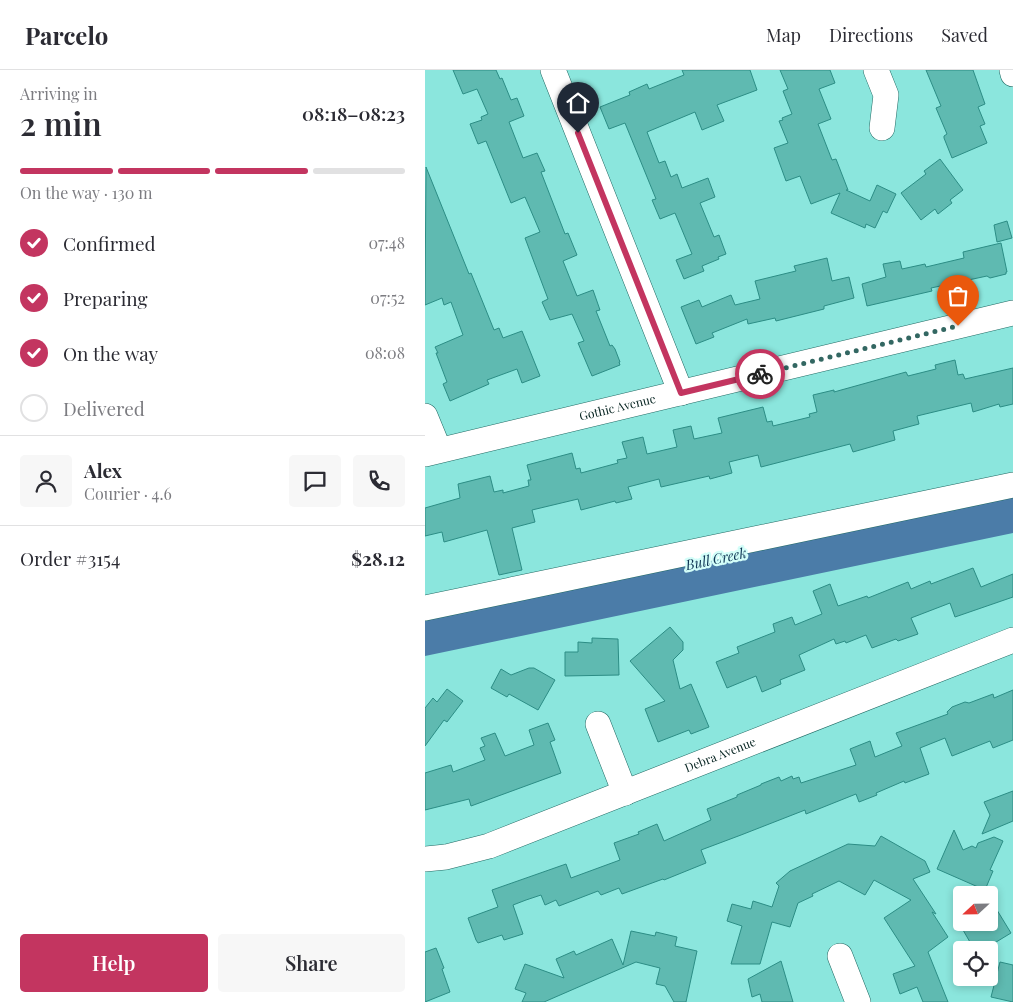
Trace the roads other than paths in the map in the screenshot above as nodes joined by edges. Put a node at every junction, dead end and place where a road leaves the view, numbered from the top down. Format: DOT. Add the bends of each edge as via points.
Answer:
graph roads {
  1 [pos="876,70"];
  2 [pos="1012,70"];
  3 [pos="561,72"];
  4 [pos="1013,74"];
  5 [pos="882,128"];
  6 [pos="1013,313"];
  7 [pos="681,393"];
  8 [pos="425,416"];
  9 [pos="432,452"];
  10 [pos="1013,484"];
  11 [pos="425,608"];
  12 [pos="1013,640"];
  13 [pos="597,724"];
  14 [pos="625,793"];
  15 [pos="425,859"];
  16 [pos="840,956"];
  17 [pos="859,1002"];
  1 -- 5 [label="street" via="885,95"];
  2 -- 4 [label="street"];
  3 -- 7 [label="street"];
  6 -- 7 [label="street, Gothic Avenue"];
  7 -- 9 [label="street, Gothic Avenue"];
  8 -- 9 [label="street"];
  10 -- 11 [label="street"];
  12 -- 14 [label="street, Debra Avenue"];
  13 -- 14 [label="street"];
  14 -- 15 [label="street, Debra Avenue" via="489,846"];
  16 -- 17 [label="street"];
}
